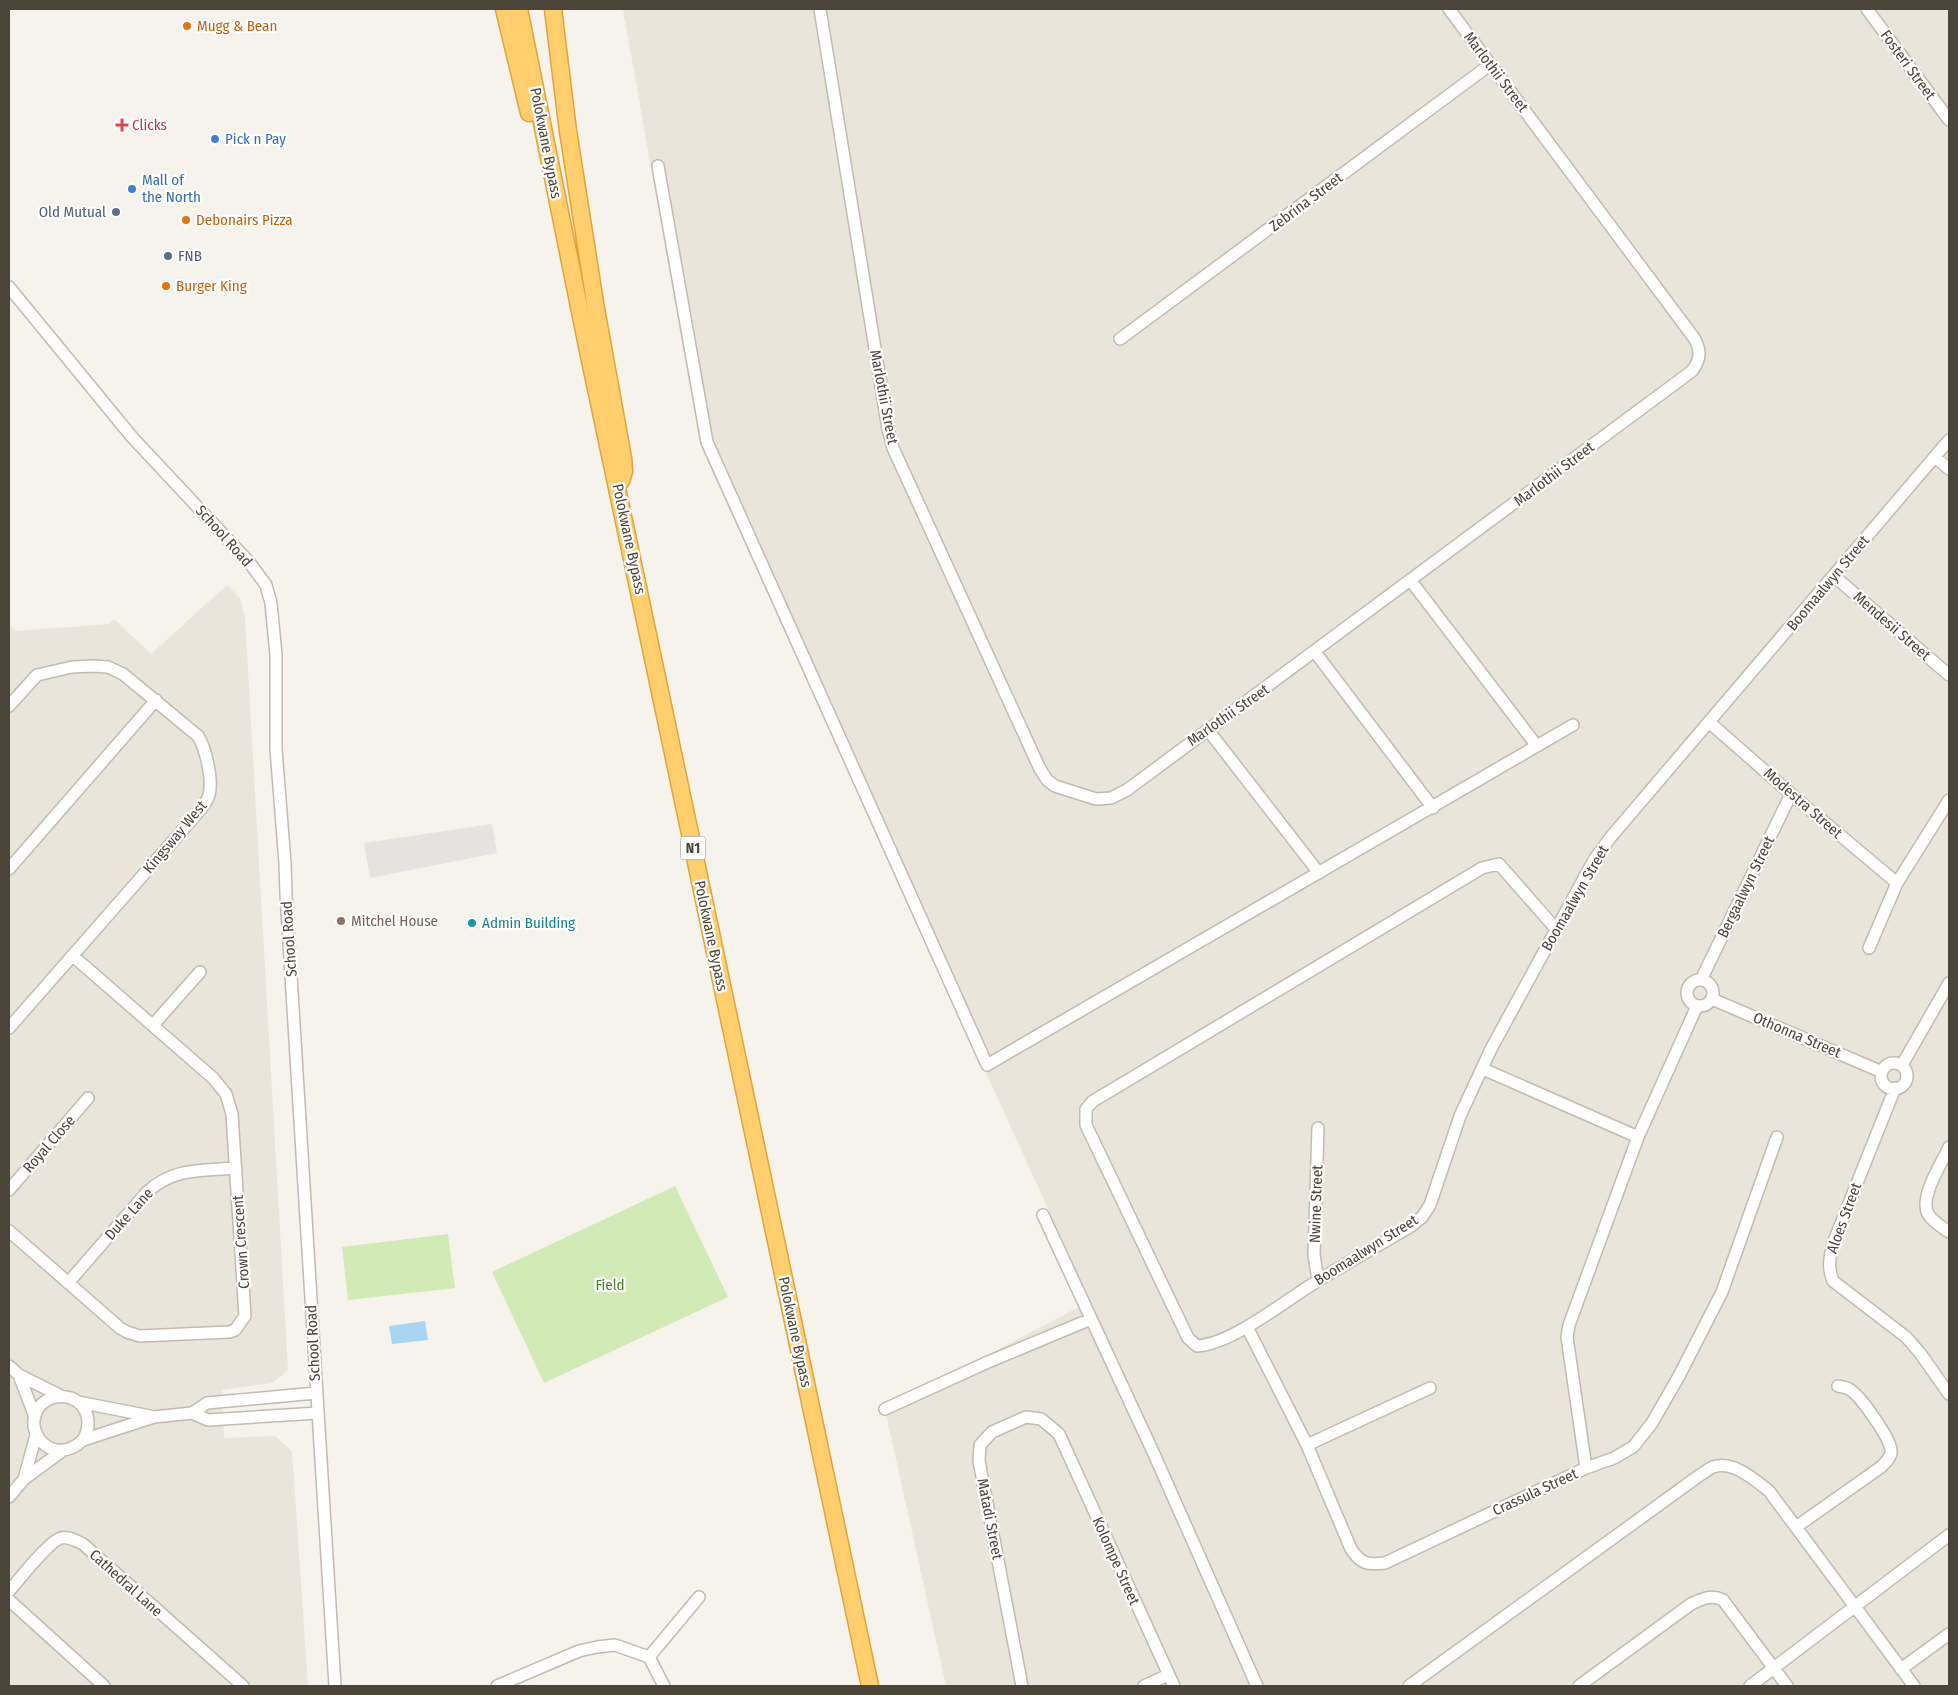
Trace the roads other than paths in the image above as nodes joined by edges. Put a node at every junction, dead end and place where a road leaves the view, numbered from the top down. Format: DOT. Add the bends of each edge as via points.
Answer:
graph roads {
  1 [pos="504,9"];
  2 [pos="519,9"];
  3 [pos="554,9"];
  4 [pos="820,9"];
  5 [pos="1450,9"];
  6 [pos="1867,9"];
  7 [pos="1491,64"];
  8 [pos="1949,120"];
  9 [pos="658,166"];
  10 [pos="9,287"];
  11 [pos="1120,339"];
  12 [pos="587,346"];
  13 [pos="1949,440"];
  14 [pos="1935,457"];
  15 [pos="1949,469"];
  16 [pos="618,489"];
  17 [pos="1834,576"];
  18 [pos="1411,580"];
  19 [pos="1315,652"];
  20 [pos="1949,675"];
  21 [pos="156,700"];
  22 [pos="9,706"];
  23 [pos="1709,722"];
  24 [pos="1573,725"];
  25 [pos="1208,730"];
  26 [pos="1537,746"];
  27 [pos="1791,794"];
  28 [pos="1949,800"];
  29 [pos="1433,808"];
  30 [pos="9,869"];
  31 [pos="1319,873"];
  32 [pos="1897,883"];
  33 [pos="1556,929"];
  34 [pos="1869,948"];
  35 [pos="73,956"];
  36 [pos="200,972"];
  37 [pos="1701,980"];
  38 [pos="1949,983"];
  39 [pos="1712,999"];
  40 [pos="1697,1006"];
  41 [pos="153,1025"];
  42 [pos="9,1028"];
  43 [pos="1902,1065"];
  44 [pos="1483,1069"];
  45 [pos="1882,1072"];
  46 [pos="1895,1088"];
  47 [pos="88,1098"];
  48 [pos="1318,1128"];
  49 [pos="1638,1137"];
  50 [pos="1777,1137"];
  51 [pos="1949,1147"];
  52 [pos="236,1168"];
  53 [pos="9,1190"];
  54 [pos="1043,1214"];
  55 [pos="9,1231"];
  56 [pos="1949,1232"];
  57 [pos="1318,1280"];
  58 [pos="68,1283"];
  59 [pos="1091,1319"];
  60 [pos="1247,1327"];
  61 [pos="9,1366"];
  62 [pos="19,1375"];
  63 [pos="1838,1386"];
  64 [pos="1430,1388"];
  65 [pos="316,1393"];
  66 [pos="1949,1394"];
  67 [pos="61,1396"];
  68 [pos="78,1402"];
  69 [pos="886,1409"];
  70 [pos="192,1413"];
  71 [pos="318,1413"];
  72 [pos="154,1416"];
  73 [pos="35,1417"];
  74 [pos="1059,1434"];
  75 [pos="36,1435"];
  76 [pos="82,1440"];
  77 [pos="1307,1445"];
  78 [pos="62,1450"];
  79 [pos="1586,1468"];
  80 [pos="24,1479"];
  81 [pos="9,1497"];
  82 [pos="1796,1527"];
  83 [pos="1949,1535"];
  84 [pos="9,1591"];
  85 [pos="699,1596"];
  86 [pos="9,1600"];
  87 [pos="1855,1607"];
  88 [pos="1949,1634"];
  89 [pos="650,1657"];
  90 [pos="1774,1668"];
  91 [pos="1902,1669"];
  92 [pos="1168,1675"];
  93 [pos="104,1686"];
  94 [pos="243,1686"];
  95 [pos="335,1686"];
  96 [pos="497,1686"];
  97 [pos="664,1686"];
  98 [pos="870,1686"];
  99 [pos="1022,1686"];
  100 [pos="1144,1686"];
  101 [pos="1174,1686"];
  102 [pos="1257,1686"];
  103 [pos="1409,1686"];
  104 [pos="1580,1686"];
  105 [pos="1750,1686"];
  106 [pos="1787,1686"];
  107 [pos="1914,1686"];
  1 -- 12 [label="highway"];
  2 -- 12 [label="highway, Polokwane Bypass / N1"];
  3 -- 16 [label="highway" via="568,131 623,458 624,471"];
  4 -- 25 [label="street, Marlothii Street" via="890,440 1040,768 1047,780 1064,790 1096,799 1111,798 1127,790"];
  5 -- 7 [label="street, Marlothii Street"];
  6 -- 8 [label="street, Fosteri Street"];
  7 -- 11 [label="street, Zebrina Street"];
  7 -- 18 [label="street, Marlothii Street" via="1694,338 1700,355 1692,371"];
  9 -- 31 [label="street" via="707,442 987,1065"];
  10 -- 65 [label="street, School Road" via="132,437 249,562 266,585 271,603 276,654 276,749"];
  12 -- 16 [label="highway, Polokwane Bypass / N1"];
  13 -- 14 [label="street, Boomaalwyn Street"];
  14 -- 15 [label="street"];
  14 -- 17 [label="street, Boomaalwyn Street"];
  16 -- 98 [label="highway, Polokwane Bypass / N1"];
  17 -- 20 [label="street, Mendesii Street"];
  17 -- 23 [label="street, Boomaalwyn Street"];
  18 -- 19 [label="street, Marlothii Street"];
  18 -- 26 [label="street"];
  19 -- 25 [label="street, Marlothii Street"];
  19 -- 29 [label="street"];
  21 -- 22 [label="street, Kingsway West" via="123,674 108,667 93,666 37,675"];
  21 -- 30 [label="street"];
  21 -- 35 [label="street, Kingsway West" via="203,743 210,793 201,809"];
  23 -- 27 [label="street, Modestra Street"];
  23 -- 33 [label="street, Boomaalwyn Street" via="1604,845"];
  24 -- 26 [label="street"];
  25 -- 31 [label="street"];
  26 -- 29 [label="street"];
  27 -- 32 [label="street, Modestra Street"];
  27 -- 37 [label="street, Bergaalwyn Street"];
  28 -- 32 [label="street"];
  29 -- 31 [label="street"];
  32 -- 34 [label="street"];
  33 -- 44 [label="street, Boomaalwyn Street"];
  33 -- 60 [label="street, Boomaalwyn Street" via="1499,864 1482,868 1093,1101 1086,1109 1086,1125 1188,1338 1196,1346 1208,1345"];
  35 -- 41 [label="street, Crown Crescent"];
  35 -- 42 [label="street, Kingsway West"];
  36 -- 41 [label="street"];
  37 -- 39 [label="street" via="1712,986"];
  37 -- 40 [label="street" via="1693,983 1687,993"];
  38 -- 43 [label="street"];
  39 -- 40 [label="street" via="1706,1005"];
  39 -- 45 [label="street, Othonna Street"];
  40 -- 49 [label="street"];
  41 -- 52 [label="street, Crown Crescent" via="213,1078 226,1094 232,1114"];
  43 -- 45 [label="street" via="1890,1063"];
  43 -- 46 [label="street" via="1907,1073 1906,1081"];
  44 -- 49 [label="street"];
  44 -- 57 [label="street, Boomaalwyn Street" via="1460,1116 1430,1205 1422,1217"];
  45 -- 46 [label="street" via="1884,1083"];
  46 -- 66 [label="street, Aloes Street" via="1828,1262 1834,1281 1906,1338"];
  47 -- 53 [label="street, Royal Close"];
  48 -- 57 [label="street, Nwine Street" via="1314,1255"];
  49 -- 79 [label="street" via="1567,1337"];
  50 -- 79 [label="street, Crassula Street" via="1722,1292 1652,1423 1633,1447"];
  51 -- 56 [label="street" via="1925,1202 1932,1220"];
  52 -- 58 [label="street, Duke Lane" via="182,1172 157,1183"];
  52 -- 58 [label="street, Crown Crescent" via="245,1309 242,1322 235,1330 151,1337 134,1335 120,1328"];
  54 -- 59 [label="street"];
  55 -- 58 [label="street, Crown Crescent"];
  57 -- 60 [label="street, Boomaalwyn Street"];
  59 -- 69 [label="street"];
  59 -- 102 [label="street"];
  60 -- 77 [label="street, Crassula Street"];
  61 -- 62 [label="street"];
  62 -- 67 [label="street"];
  62 -- 73 [label="street"];
  63 -- 82 [label="street" via="1850,1389 1888,1438 1890,1458"];
  64 -- 77 [label="street"];
  65 -- 70 [label="street" via="207,1403"];
  65 -- 71 [label="street, School Road"];
  67 -- 68 [label="street"];
  67 -- 73 [label="street" via="46,1401"];
  68 -- 72 [label="street"];
  68 -- 76 [label="street" via="88,1419"];
  70 -- 71 [label="street" via="208,1420"];
  70 -- 72 [label="street"];
  71 -- 95 [label="street, School Road"];
  72 -- 76 [label="street"];
  73 -- 75 [label="street"];
  74 -- 92 [label="street, Kolompe Street"];
  74 -- 99 [label="street, Matadi Street" via="1041,1419 1026,1417 992,1432 980,1444 979,1460"];
  75 -- 78 [label="street" via="47,1447"];
  75 -- 80 [label="street"];
  76 -- 78 [label="street" via="77,1446"];
  77 -- 79 [label="street, Crassula Street" via="1351,1549 1358,1559 1371,1565 1385,1563"];
  78 -- 80 [label="street"];
  80 -- 81 [label="street"];
  82 -- 87 [label="street"];
  82 -- 103 [label="street" via="1769,1492 1755,1480 1734,1467 1713,1467"];
  83 -- 87 [label="street"];
  84 -- 94 [label="street, Cathedral Lane" via="49,1546 60,1538 71,1538 83,1544"];
  85 -- 89 [label="street"];
  86 -- 93 [label="street"];
  87 -- 90 [label="street"];
  87 -- 91 [label="street"];
  88 -- 91 [label="street"];
  89 -- 96 [label="street" via="615,1645 597,1647 579,1651"];
  89 -- 97 [label="street"];
  90 -- 104 [label="street" via="1723,1600 1710,1597 1691,1604"];
  90 -- 105 [label="street"];
  90 -- 106 [label="street"];
  91 -- 107 [label="street"];
  92 -- 100 [label="street"];
  92 -- 101 [label="street, Kolompe Street"];
}
